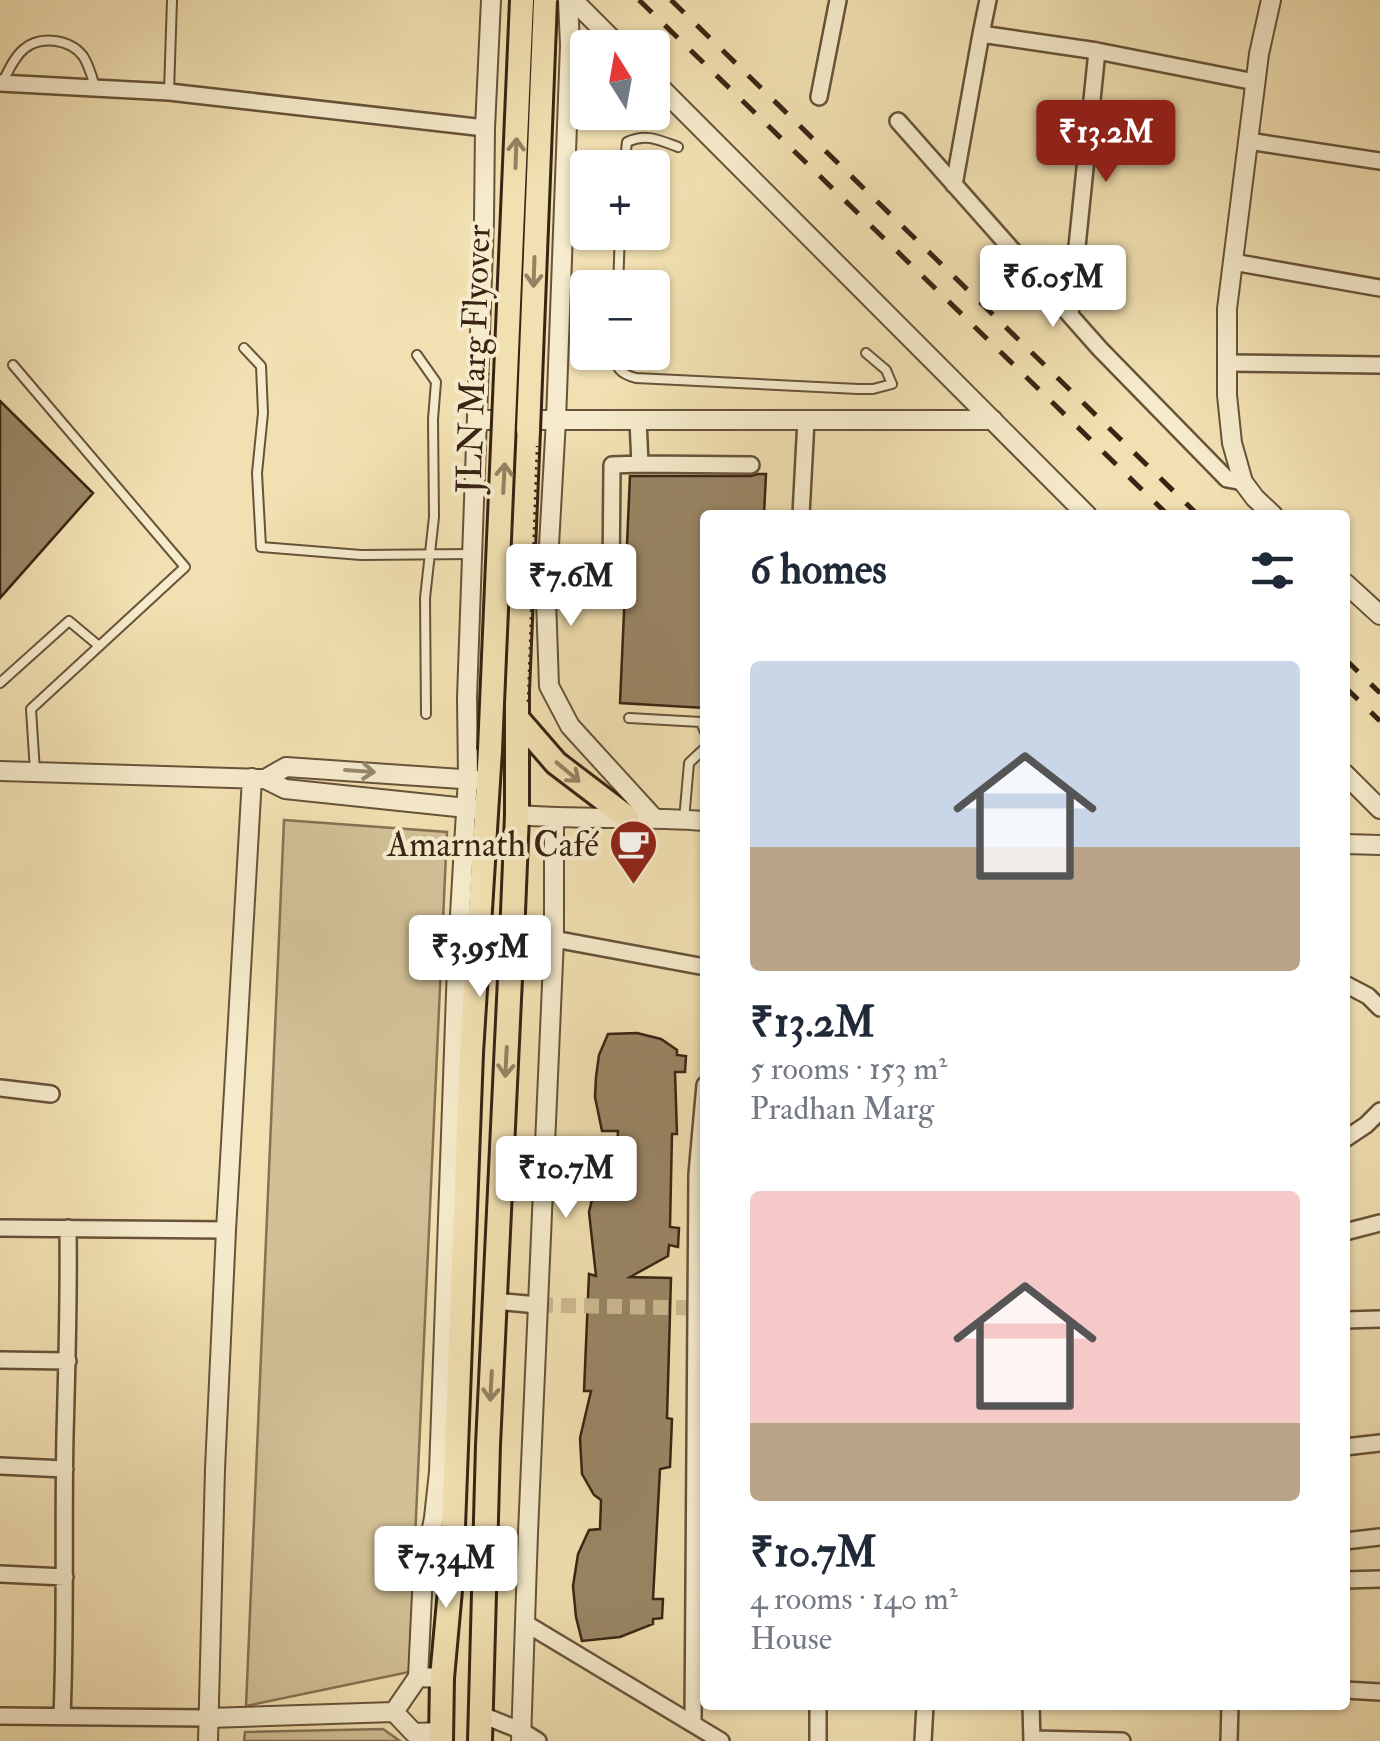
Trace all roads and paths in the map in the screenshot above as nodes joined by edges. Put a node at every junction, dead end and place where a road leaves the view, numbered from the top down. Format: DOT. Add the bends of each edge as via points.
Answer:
graph roads {
  1 [pos="172,0"];
  2 [pos="491,0"];
  3 [pos="522,0"];
  4 [pos="545,0"];
  5 [pos="570,0"];
  6 [pos="838,0"];
  7 [pos="988,0"];
  8 [pos="1272,0"];
  9 [pos="602,30"];
  10 [pos="981,34"];
  11 [pos="1097,51"];
  12 [pos="1256,82"];
  13 [pos="1,83"];
  14 [pos="95,88"];
  15 [pos="169,92"];
  16 [pos="819,97"];
  17 [pos="670,98"];
  18 [pos="898,122"];
  19 [pos="485,128"];
  20 [pos="1248,141"];
  21 [pos="678,146"];
  22 [pos="626,150"];
  23 [pos="1380,161"];
  24 [pos="954,184"];
  25 [pos="563,206"];
  26 [pos="570,206"];
  27 [pos="1234,262"];
  28 [pos="1380,288"];
  29 [pos="1070,315"];
  30 [pos="244,348"];
  31 [pos="866,353"];
  32 [pos="417,354"];
  33 [pos="1227,363"];
  34 [pos="12,366"];
  35 [pos="1380,366"];
  36 [pos="619,370"];
  37 [pos="477,420"];
  38 [pos="556,420"];
  39 [pos="638,420"];
  40 [pos="806,420"];
  41 [pos="993,420"];
  42 [pos="640,464"];
  43 [pos="751,465"];
  44 [pos="1243,482"];
  45 [pos="801,510"];
  46 [pos="1082,510"];
  47 [pos="1268,510"];
  48 [pos="471,554"];
  49 [pos="430,556"];
  50 [pos="611,583"];
  51 [pos="1350,587"];
  52 [pos="1380,616"];
  53 [pos="99,646"];
  54 [pos="0,682"];
  55 [pos="426,714"];
  56 [pos="517,718"];
  57 [pos="629,718"];
  58 [pos="700,722"];
  59 [pos="700,753"];
  60 [pos="0,771"];
  61 [pos="35,772"];
  62 [pos="259,778"];
  63 [pos="478,779"];
  64 [pos="1350,779"];
  65 [pos="476,809"];
  66 [pos="1380,809"];
  67 [pos="517,815"];
  68 [pos="554,818"];
  69 [pos="628,818"];
  70 [pos="653,818"];
  71 [pos="684,820"];
  72 [pos="700,822"];
  73 [pos="1350,844"];
  74 [pos="1380,845"];
  75 [pos="512,936"];
  76 [pos="554,939"];
  77 [pos="700,966"];
  78 [pos="1350,987"];
  79 [pos="1380,1008"];
  80 [pos="0,1088"];
  81 [pos="51,1094"];
  82 [pos="1380,1111"];
  83 [pos="1350,1136"];
  84 [pos="700,1141"];
  85 [pos="1380,1223"];
  86 [pos="0,1228"];
  87 [pos="68,1228"];
  88 [pos="226,1230"];
  89 [pos="1350,1231"];
  90 [pos="494,1301"];
  91 [pos="538,1306"];
  92 [pos="700,1308"];
  93 [pos="1380,1319"];
  94 [pos="1350,1320"];
  95 [pos="0,1360"];
  96 [pos="68,1362"];
  97 [pos="1380,1443"];
  98 [pos="1350,1446"];
  99 [pos="0,1466"];
  100 [pos="65,1469"];
  101 [pos="1380,1537"];
  102 [pos="442,1538"];
  103 [pos="1350,1540"];
  104 [pos="0,1574"];
  105 [pos="64,1576"];
  106 [pos="1350,1580"];
  107 [pos="1380,1580"];
  108 [pos="525,1624"];
  109 [pos="418,1676"];
  110 [pos="442,1678"];
  111 [pos="1350,1690"];
  112 [pos="1380,1692"];
  113 [pos="818,1710"];
  114 [pos="924,1710"];
  115 [pos="1030,1710"];
  116 [pos="1230,1710"];
  117 [pos="394,1712"];
  118 [pos="482,1715"];
  119 [pos="0,1716"];
  120 [pos="62,1716"];
  121 [pos="208,1718"];
  122 [pos="693,1723"];
  123 [pos="413,1737"];
  124 [pos="441,1737"];
  125 [pos="527,1738"];
  126 [pos="1032,1740"];
  127 [pos="208,1741"];
  128 [pos="480,1741"];
  129 [pos="721,1741"];
  130 [pos="818,1741"];
  131 [pos="922,1741"];
  132 [pos="1122,1741"];
  133 [pos="1229,1741"];
  1 -- 15 [label="lane"];
  2 -- 19 [label="street"];
  63 -- 3 [label="main road, JLN Marg Flyover, one-way, bridge" via="490,750"];
  4 -- 56 [label="main road, JLN Marg Flyover, one-way, bridge"];
  5 -- 9 [label="street"];
  5 -- 25 [label="street"];
  6 -- 16 [label="street"];
  7 -- 10 [label="street"];
  8 -- 12 [label="street"];
  10 -- 11 [label="street"];
  10 -- 24 [label="street"];
  11 -- 12 [label="street"];
  11 -- 29 [label="street"];
  12 -- 20 [label="street"];
  13 -- 14 [label="street"];
  13 -- 14 [label="lane" via="20,51 50,40 82,54"];
  14 -- 15 [label="street"];
  15 -- 19 [label="street"];
  17 -- 41 [label="street"];
  18 -- 24 [label="street"];
  19 -- 37 [label="street"];
  20 -- 23 [label="street"];
  20 -- 27 [label="street"];
  21 -- 22 [label="lane" via="638,136"];
  24 -- 29 [label="street"];
  25 -- 26 [label="lane"];
  25 -- 38 [label="street"];
  27 -- 28 [label="street"];
  27 -- 33 [label="street"];
  29 -- 44 [label="street" via="1227,479"];
  30 -- 49 [label="lane" via="261,366 260,546"];
  31 -- 36 [label="lane" via="892,384 873,389 636,378"];
  32 -- 49 [label="lane" via="436,382"];
  33 -- 35 [label="street"];
  33 -- 44 [label="street" via="1232,443"];
  34 -- 53 [label="lane" via="185,567"];
  37 -- 38 [label="street"];
  37 -- 48 [label="street"];
  38 -- 39 [label="street"];
  38 -- 70 [label="street" via="546,600 549,686 570,726"];
  39 -- 40 [label="street"];
  39 -- 42 [label="street"];
  40 -- 41 [label="street"];
  40 -- 45 [label="street"];
  41 -- 46 [label="street"];
  42 -- 43 [label="street"];
  42 -- 50 [label="street" via="612,466"];
  44 -- 47 [label="street"];
  48 -- 49 [label="lane"];
  48 -- 63 [label="street" via="466,698"];
  49 -- 55 [label="lane"];
  51 -- 52 [label="street"];
  53 -- 54 [label="lane" via="69,620"];
  53 -- 61 [label="lane" via="31,709"];
  56 -- 67 [label="main road, JLN Marg Flyover"];
  56 -- 69 [label="main road, one-way" via="556,763"];
  57 -- 58 [label="lane"];
  59 -- 71 [label="lane" via="690,763"];
  60 -- 61 [label="street"];
  61 -- 62 [label="street"];
  62 -- 63 [label="street, one-way" via="286,767"];
  62 -- 65 [label="street" via="285,789"];
  62 -- 88 [label="street"];
  63 -- 65 [label="main road, JLN Marg Flyover"];
  64 -- 66 [label="street"];
  65 -- 102 [label="main road, JLN Marg Flyover" via="471,1053"];
  67 -- 68 [label="street"];
  67 -- 75 [label="main road, JLN Marg Flyover"];
  68 -- 69 [label="street"];
  68 -- 76 [label="street"];
  69 -- 70 [label="street"];
  70 -- 71 [label="street"];
  71 -- 72 [label="street"];
  73 -- 74 [label="street"];
  75 -- 76 [label="street"];
  75 -- 90 [label="main road, JLN Marg Flyover, one-way"];
  76 -- 77 [label="street"];
  76 -- 91 [label="street"];
  78 -- 79 [label="street"];
  80 -- 81 [label="street"];
  82 -- 83 [label="street"];
  84 -- 92 [label="street"];
  85 -- 89 [label="street"];
  86 -- 87 [label="street"];
  87 -- 88 [label="street"];
  87 -- 96 [label="street"];
  88 -- 121 [label="street"];
  90 -- 91 [label="street"];
  90 -- 118 [label="main road, JLN Marg Flyover, one-way"];
  91 -- 108 [label="street"];
  92 -- 122 [label="street"];
  93 -- 94 [label="street"];
  95 -- 96 [label="street"];
  96 -- 100 [label="street"];
  97 -- 98 [label="street"];
  99 -- 100 [label="street"];
  100 -- 105 [label="street"];
  101 -- 103 [label="street"];
  102 -- 109 [label="street" via="423,1572"];
  102 -- 110 [label="main road, JLN Marg Flyover" via="452,1580"];
  104 -- 105 [label="street"];
  105 -- 120 [label="street"];
  106 -- 107 [label="street"];
  108 -- 122 [label="street"];
  108 -- 125 [label="street"];
  109 -- 110 [label="street"];
  109 -- 117 [label="street"];
  110 -- 124 [label="main road, JLN Marg Flyover"];
  111 -- 112 [label="street"];
  113 -- 130 [label="street"];
  114 -- 131 [label="street"];
  115 -- 126 [label="street"];
  116 -- 133 [label="street"];
  117 -- 121 [label="street"];
  117 -- 123 [label="street"];
  118 -- 125 [label="street"];
  118 -- 128 [label="main road, JLN Marg Flyover"];
  119 -- 120 [label="street"];
  120 -- 121 [label="street"];
  121 -- 127 [label="street"];
  122 -- 129 [label="street"];
  123 -- 124 [label="street"];
  126 -- 132 [label="street"];
}
